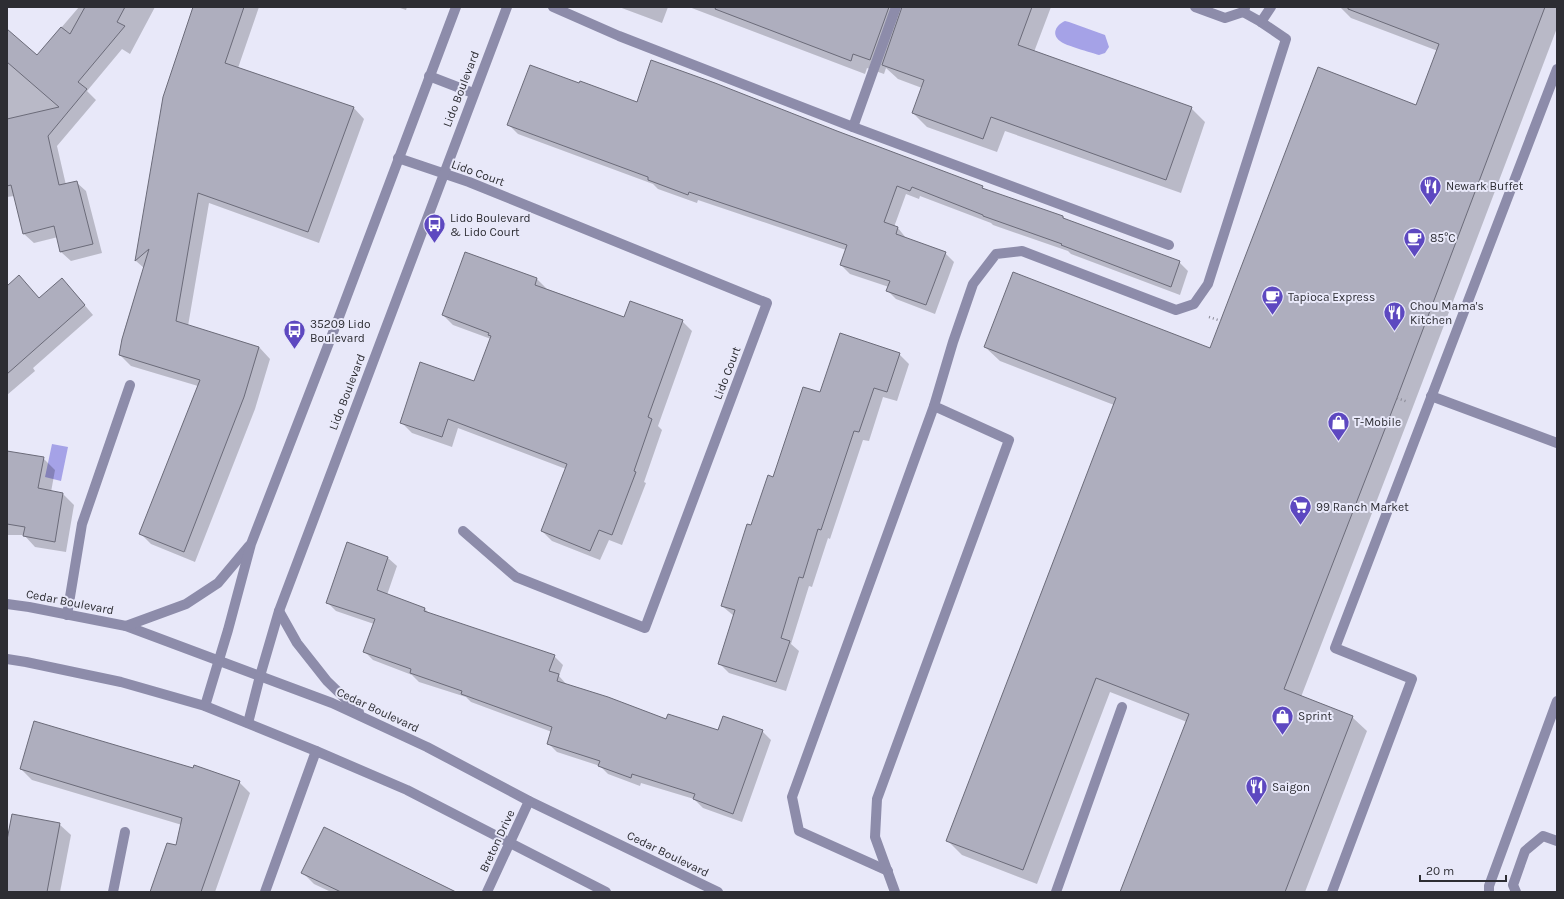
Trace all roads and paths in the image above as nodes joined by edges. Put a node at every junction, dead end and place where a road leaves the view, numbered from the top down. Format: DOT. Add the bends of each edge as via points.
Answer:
graph roads {
  1 [pos="456,7"];
  2 [pos="507,7"];
  3 [pos="552,7"];
  4 [pos="896,7"];
  5 [pos="1195,7"];
  6 [pos="1271,7"];
  7 [pos="1244,10"];
  8 [pos="1261,22"];
  9 [pos="1557,69"];
  10 [pos="429,76"];
  11 [pos="473,93"];
  12 [pos="1547,94"];
  13 [pos="1557,98"];
  14 [pos="853,127"];
  15 [pos="398,158"];
  16 [pos="443,173"];
  17 [pos="1169,245"];
  18 [pos="130,385"];
  19 [pos="1431,396"];
  20 [pos="934,406"];
  21 [pos="1557,443"];
  22 [pos="463,531"];
  23 [pos="250,544"];
  24 [pos="7,604"];
  25 [pos="279,611"];
  26 [pos="67,614"];
  27 [pos="126,626"];
  28 [pos="7,659"];
  29 [pos="219,661"];
  30 [pos="260,676"];
  31 [pos="1557,700"];
  32 [pos="205,706"];
  33 [pos="1122,707"];
  34 [pos="365,718"];
  35 [pos="248,723"];
  36 [pos="316,751"];
  37 [pos="529,801"];
  38 [pos="125,832"];
  39 [pos="1557,841"];
  40 [pos="511,843"];
  41 [pos="888,871"];
  42 [pos="113,892"];
  43 [pos="265,892"];
  44 [pos="488,892"];
  45 [pos="606,892"];
  46 [pos="718,892"];
  47 [pos="895,892"];
  48 [pos="1056,892"];
  49 [pos="1332,892"];
  50 [pos="1489,892"];
  51 [pos="1516,892"];
  1 -- 10 [label="street"];
  2 -- 11 [label="street, Lido Boulevard"];
  3 -- 14 [label="street" via="619,36"];
  4 -- 14 [label="street"];
  5 -- 7 [label="street" via="1225,18"];
  6 -- 8 [label="street"];
  7 -- 8 [label="street"];
  8 -- 20 [label="street" via="1286,39 1208,284 1194,304 1176,310 1022,251 996,254 972,284"];
  9 -- 12 [label="street"];
  10 -- 11 [label="street"];
  10 -- 15 [label="street"];
  11 -- 16 [label="street, Lido Boulevard"];
  12 -- 13 [label="street"];
  12 -- 19 [label="street"];
  14 -- 17 [label="street"];
  15 -- 16 [label="street, Lido Court"];
  15 -- 23 [label="street"];
  16 -- 22 [label="street, Lido Court" via="767,303 645,628 516,577"];
  16 -- 25 [label="street, Lido Boulevard"];
  18 -- 26 [label="street" via="82,524"];
  19 -- 21 [label="street"];
  19 -- 49 [label="street" via="1335,648 1412,679"];
  20 -- 41 [label="street" via="1009,440 877,799 875,837"];
  20 -- 41 [label="street" via="792,797 799,831"];
  23 -- 27 [label="street" via="218,583 186,604"];
  23 -- 29 [label="street"];
  24 -- 26 [label="street, Cedar Boulevard"];
  25 -- 30 [label="street, Lido Boulevard"];
  25 -- 34 [label="street" via="297,643 327,681"];
  26 -- 27 [label="street, Cedar Boulevard"];
  27 -- 29 [label="street, Cedar Boulevard"];
  28 -- 32 [label="street" via="121,682"];
  29 -- 30 [label="street, Cedar Boulevard"];
  29 -- 32 [label="street"];
  30 -- 34 [label="street, Cedar Boulevard"];
  30 -- 35 [label="street, Lido Boulevard"];
  31 -- 50 [label="street" via="1489,886"];
  32 -- 35 [label="street"];
  33 -- 48 [label="street"];
  34 -- 37 [label="street, Cedar Boulevard" via="427,747"];
  35 -- 36 [label="street"];
  36 -- 40 [label="street" via="407,790"];
  36 -- 43 [label="street"];
  37 -- 40 [label="street, Breton Drive"];
  37 -- 46 [label="street, Cedar Boulevard"];
  38 -- 42 [label="street"];
  39 -- 51 [label="street" via="1543,836 1525,851 1513,885"];
  40 -- 44 [label="street, Breton Drive"];
  40 -- 45 [label="street"];
  41 -- 47 [label="street"];
}
